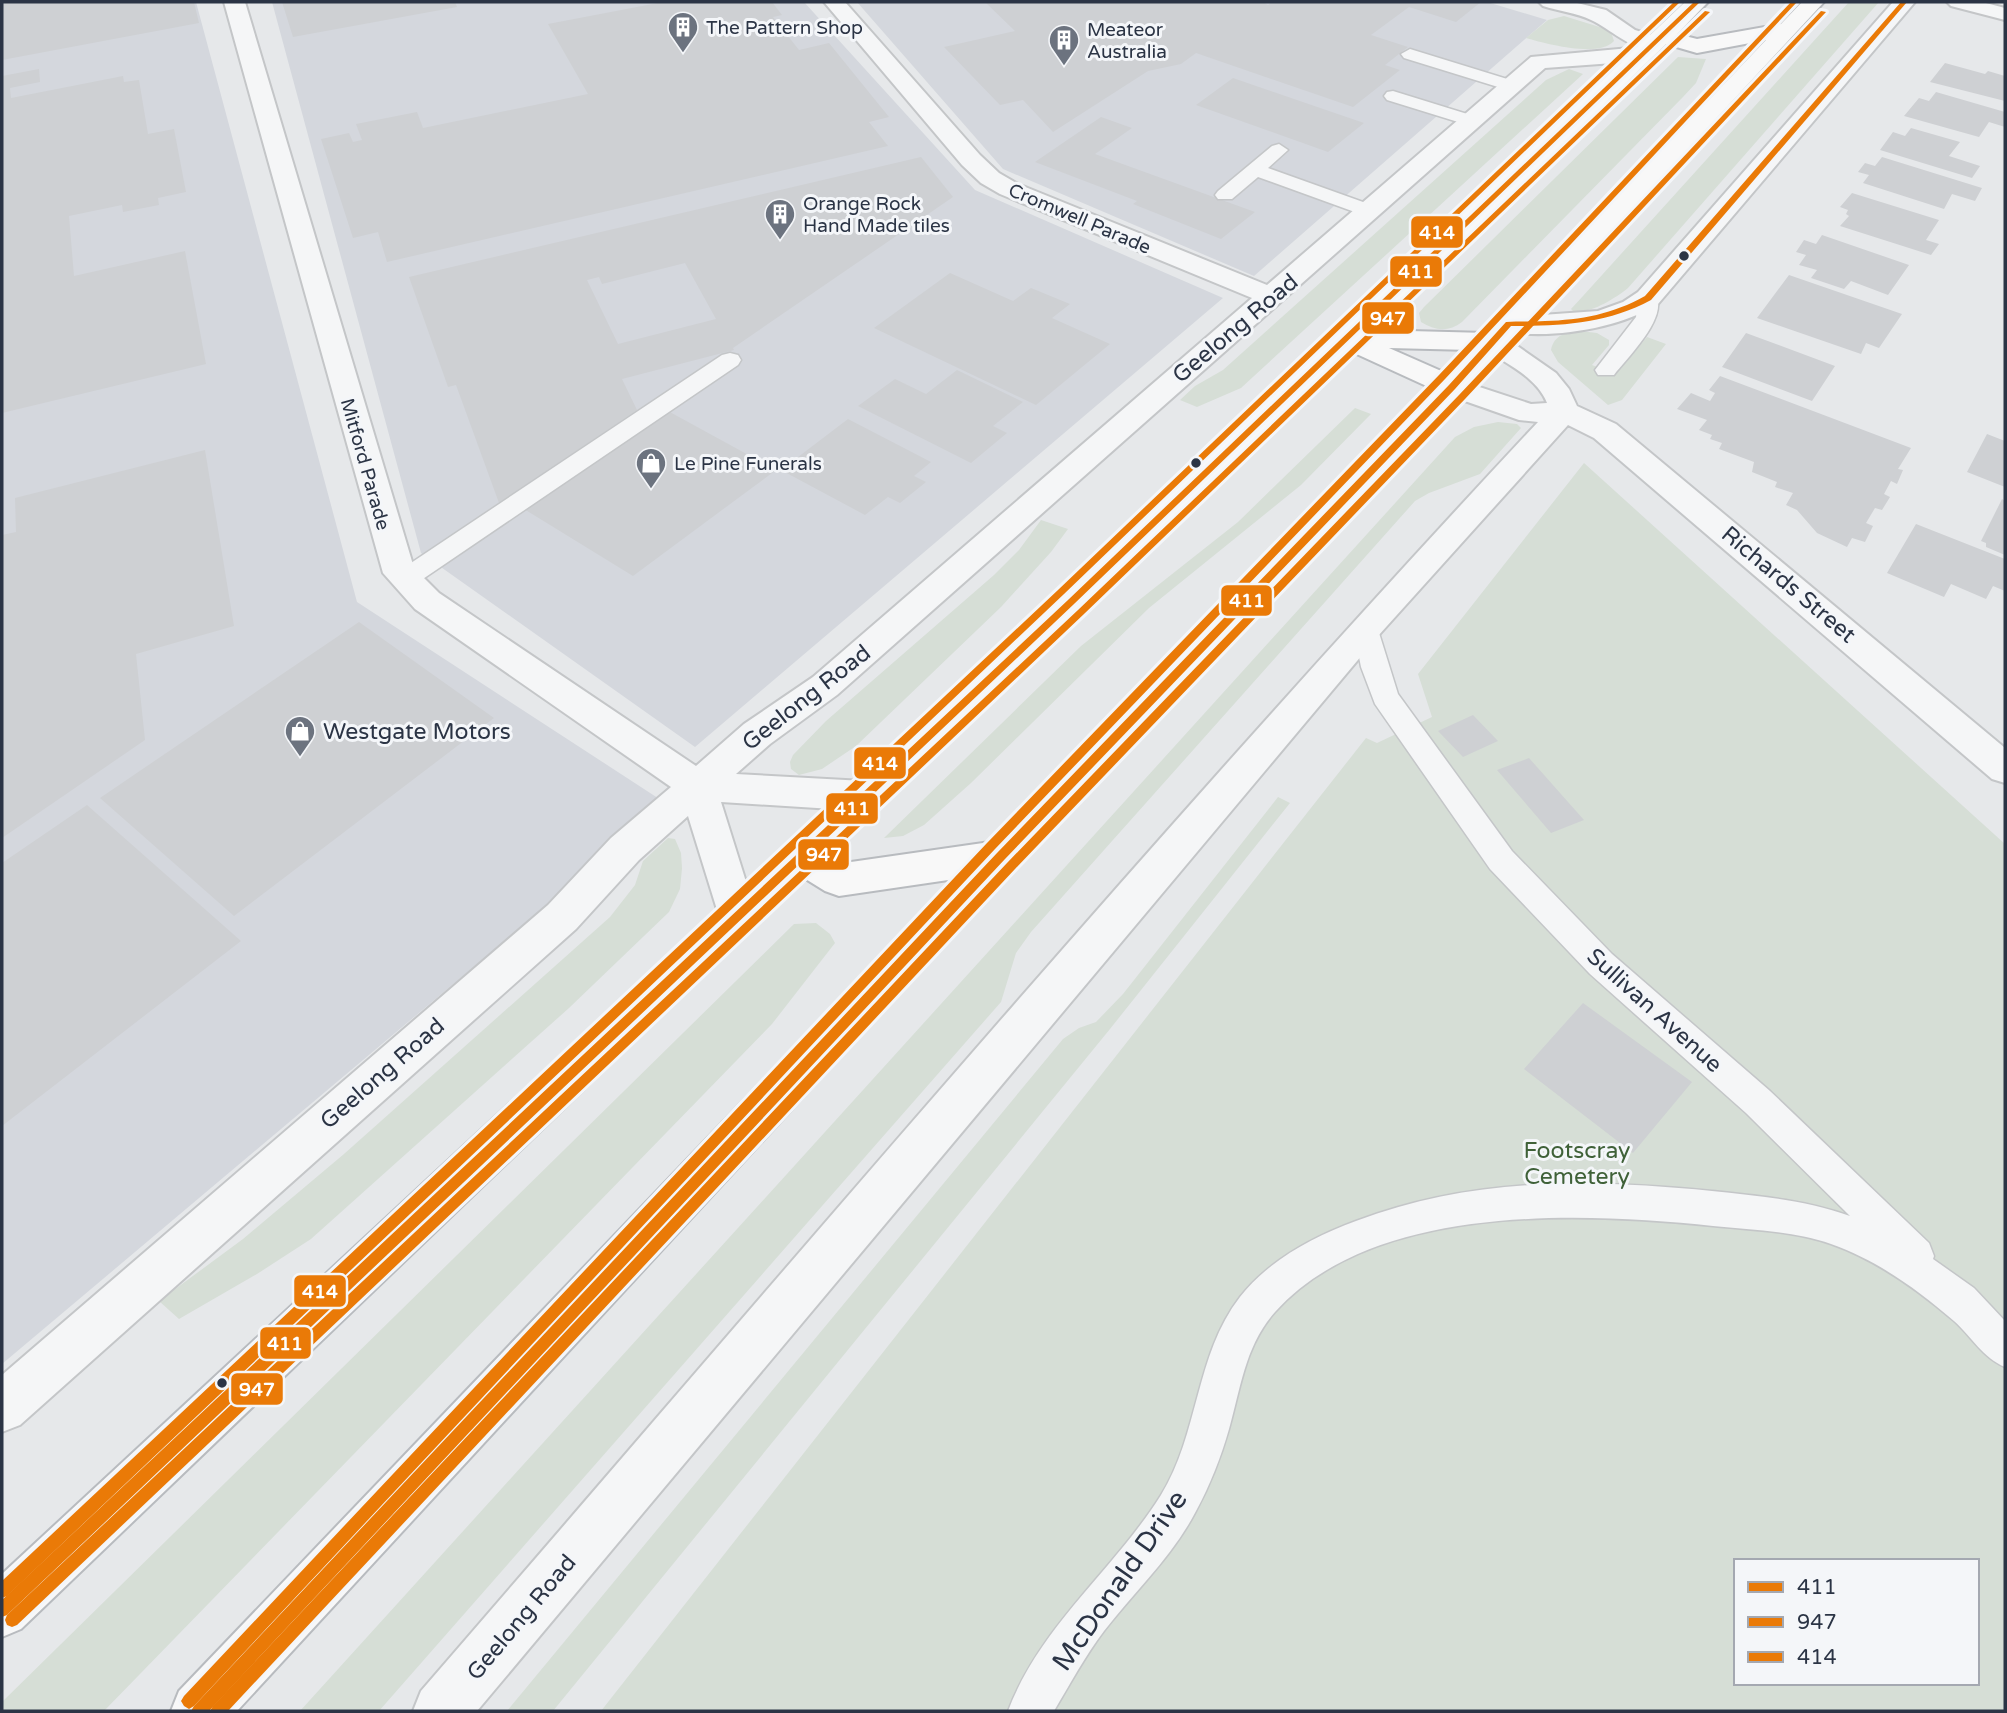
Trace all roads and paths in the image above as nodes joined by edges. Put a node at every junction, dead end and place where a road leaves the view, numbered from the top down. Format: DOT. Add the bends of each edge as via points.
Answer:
graph roads {
  1 [pos="234,2"];
  2 [pos="834,2"];
  3 [pos="1550,2"];
  4 [pos="1697,2"];
  5 [pos="1812,2"];
  6 [pos="1903,2"];
  7 [pos="1958,2"];
  8 [pos="1605,8"];
  9 [pos="2005,14"];
  10 [pos="1787,29"];
  11 [pos="1652,44"];
  12 [pos="1410,54"];
  13 [pos="1511,86"];
  14 [pos="1393,96"];
  15 [pos="1471,121"];
  16 [pos="1279,150"];
  17 [pos="1255,170"];
  18 [pos="1225,195"];
  19 [pos="1370,211"];
  20 [pos="1272,298"];
  21 [pos="1648,298"];
  22 [pos="1501,333"];
  23 [pos="1345,338"];
  24 [pos="730,360"];
  25 [pos="1606,370"];
  26 [pos="1452,387"];
  27 [pos="1564,411"];
  28 [pos="405,579"];
  29 [pos="1366,627"];
  30 [pos="2005,769"];
  31 [pos="698,786"];
  32 [pos="864,796"];
  33 [pos="801,856"];
  34 [pos="1001,856"];
  35 [pos="737,917"];
  36 [pos="1974,1314"];
  37 [pos="2005,1348"];
  38 [pos="2,1407"];
  39 [pos="2,1610"];
  40 [pos="199,1711"];
  41 [pos="441,1711"];
  42 [pos="1030,1711"];
  1 -- 28 [label="street, Mitford Parade" via="391,552"];
  2 -- 20 [label="street, Cromwell Parade" via="990,178"];
  3 -- 8 [label="street"];
  4 -- 11 [label="highway"];
  5 -- 10 [label="highway"];
  6 -- 21 [label="street"];
  7 -- 9 [label="street"];
  8 -- 11 [label="street" via="1627,35"];
  10 -- 11 [label="highway" via="1697,46"];
  10 -- 22 [label="highway"];
  11 -- 13 [label="street, Geelong Road" via="1539,62"];
  11 -- 23 [label="highway"];
  12 -- 13 [label="lane"];
  13 -- 15 [label="street, Geelong Road"];
  14 -- 15 [label="lane"];
  15 -- 19 [label="street, Geelong Road"];
  16 -- 17 [label="lane"];
  17 -- 18 [label="lane"];
  17 -- 19 [label="lane"];
  19 -- 20 [label="street, Geelong Road"];
  20 -- 31 [label="street, Geelong Road" via="825,686 757,733"];
  21 -- 22 [label="street" via="1602,319"];
  21 -- 25 [label="lane" via="1647,318"];
  22 -- 23 [label="highway"];
  22 -- 26 [label="highway"];
  22 -- 27 [label="street" via="1552,385 1563,400"];
  23 -- 26 [label="highway"];
  23 -- 32 [label="highway"];
  24 -- 28 [label="lane"];
  26 -- 27 [label="street, Richards Street" via="1529,413"];
  26 -- 34 [label="highway"];
  27 -- 29 [label="street, Geelong Road"];
  27 -- 30 [label="street, Richards Street" via="1623,444"];
  28 -- 31 [label="street, Mitford Parade" via="427,601"];
  29 -- 36 [label="lane, Sullivan Avenue" via="1385,697 1501,860 1601,964 1758,1102"];
  29 -- 41 [label="street, Geelong Road"];
  31 -- 32 [label="street"];
  31 -- 35 [label="street"];
  31 -- 38 [label="street, Geelong Road" via="625,849 562,917"];
  32 -- 33 [label="highway"];
  33 -- 34 [label="highway" via="839,880"];
  33 -- 35 [label="highway"];
  34 -- 40 [label="highway"];
  35 -- 39 [label="highway"];
  36 -- 37 [label="lane, Sullivan Avenue"];
  36 -- 42 [label="lane, McDonald Drive" via="1872,1242 1828,1223 1804,1219 1597,1201 1532,1200 1434,1212 1355,1238 1286,1277 1245,1322 1201,1453 1178,1504 1156,1538 1078,1631"];
}
